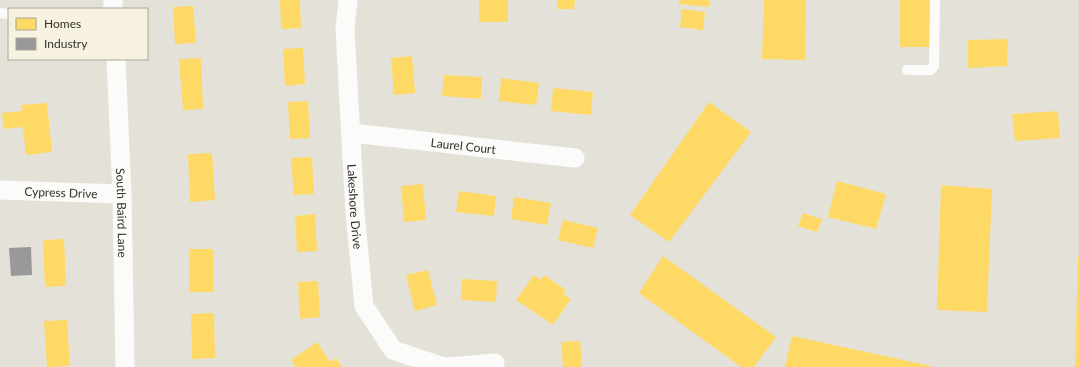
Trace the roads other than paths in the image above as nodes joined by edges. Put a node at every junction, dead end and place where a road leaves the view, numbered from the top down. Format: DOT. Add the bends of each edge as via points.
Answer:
graph roads {
  1 [pos="348,0"];
  2 [pos="935,0"];
  3 [pos="116,60"];
  4 [pos="907,70"];
  5 [pos="352,133"];
  6 [pos="576,158"];
  7 [pos="0,190"];
  8 [pos="122,194"];
  9 [pos="495,363"];
  10 [pos="125,367"];
  11 [pos="444,367"];
  12 [pos="448,367"];
  1 -- 5 [label="street, Lakeshore Drive" via="345,29"];
  2 -- 4 [label="lane" via="934,66 931,70"];
  3 -- 8 [label="street, South Baird Lane"];
  5 -- 6 [label="street, Laurel Court"];
  5 -- 11 [label="street, Lakeshore Drive" via="355,213 364,306 393,350"];
  7 -- 8 [label="street, Cypress Drive"];
  8 -- 10 [label="street, South Baird Lane"];
  9 -- 12 [label="street"];
}
